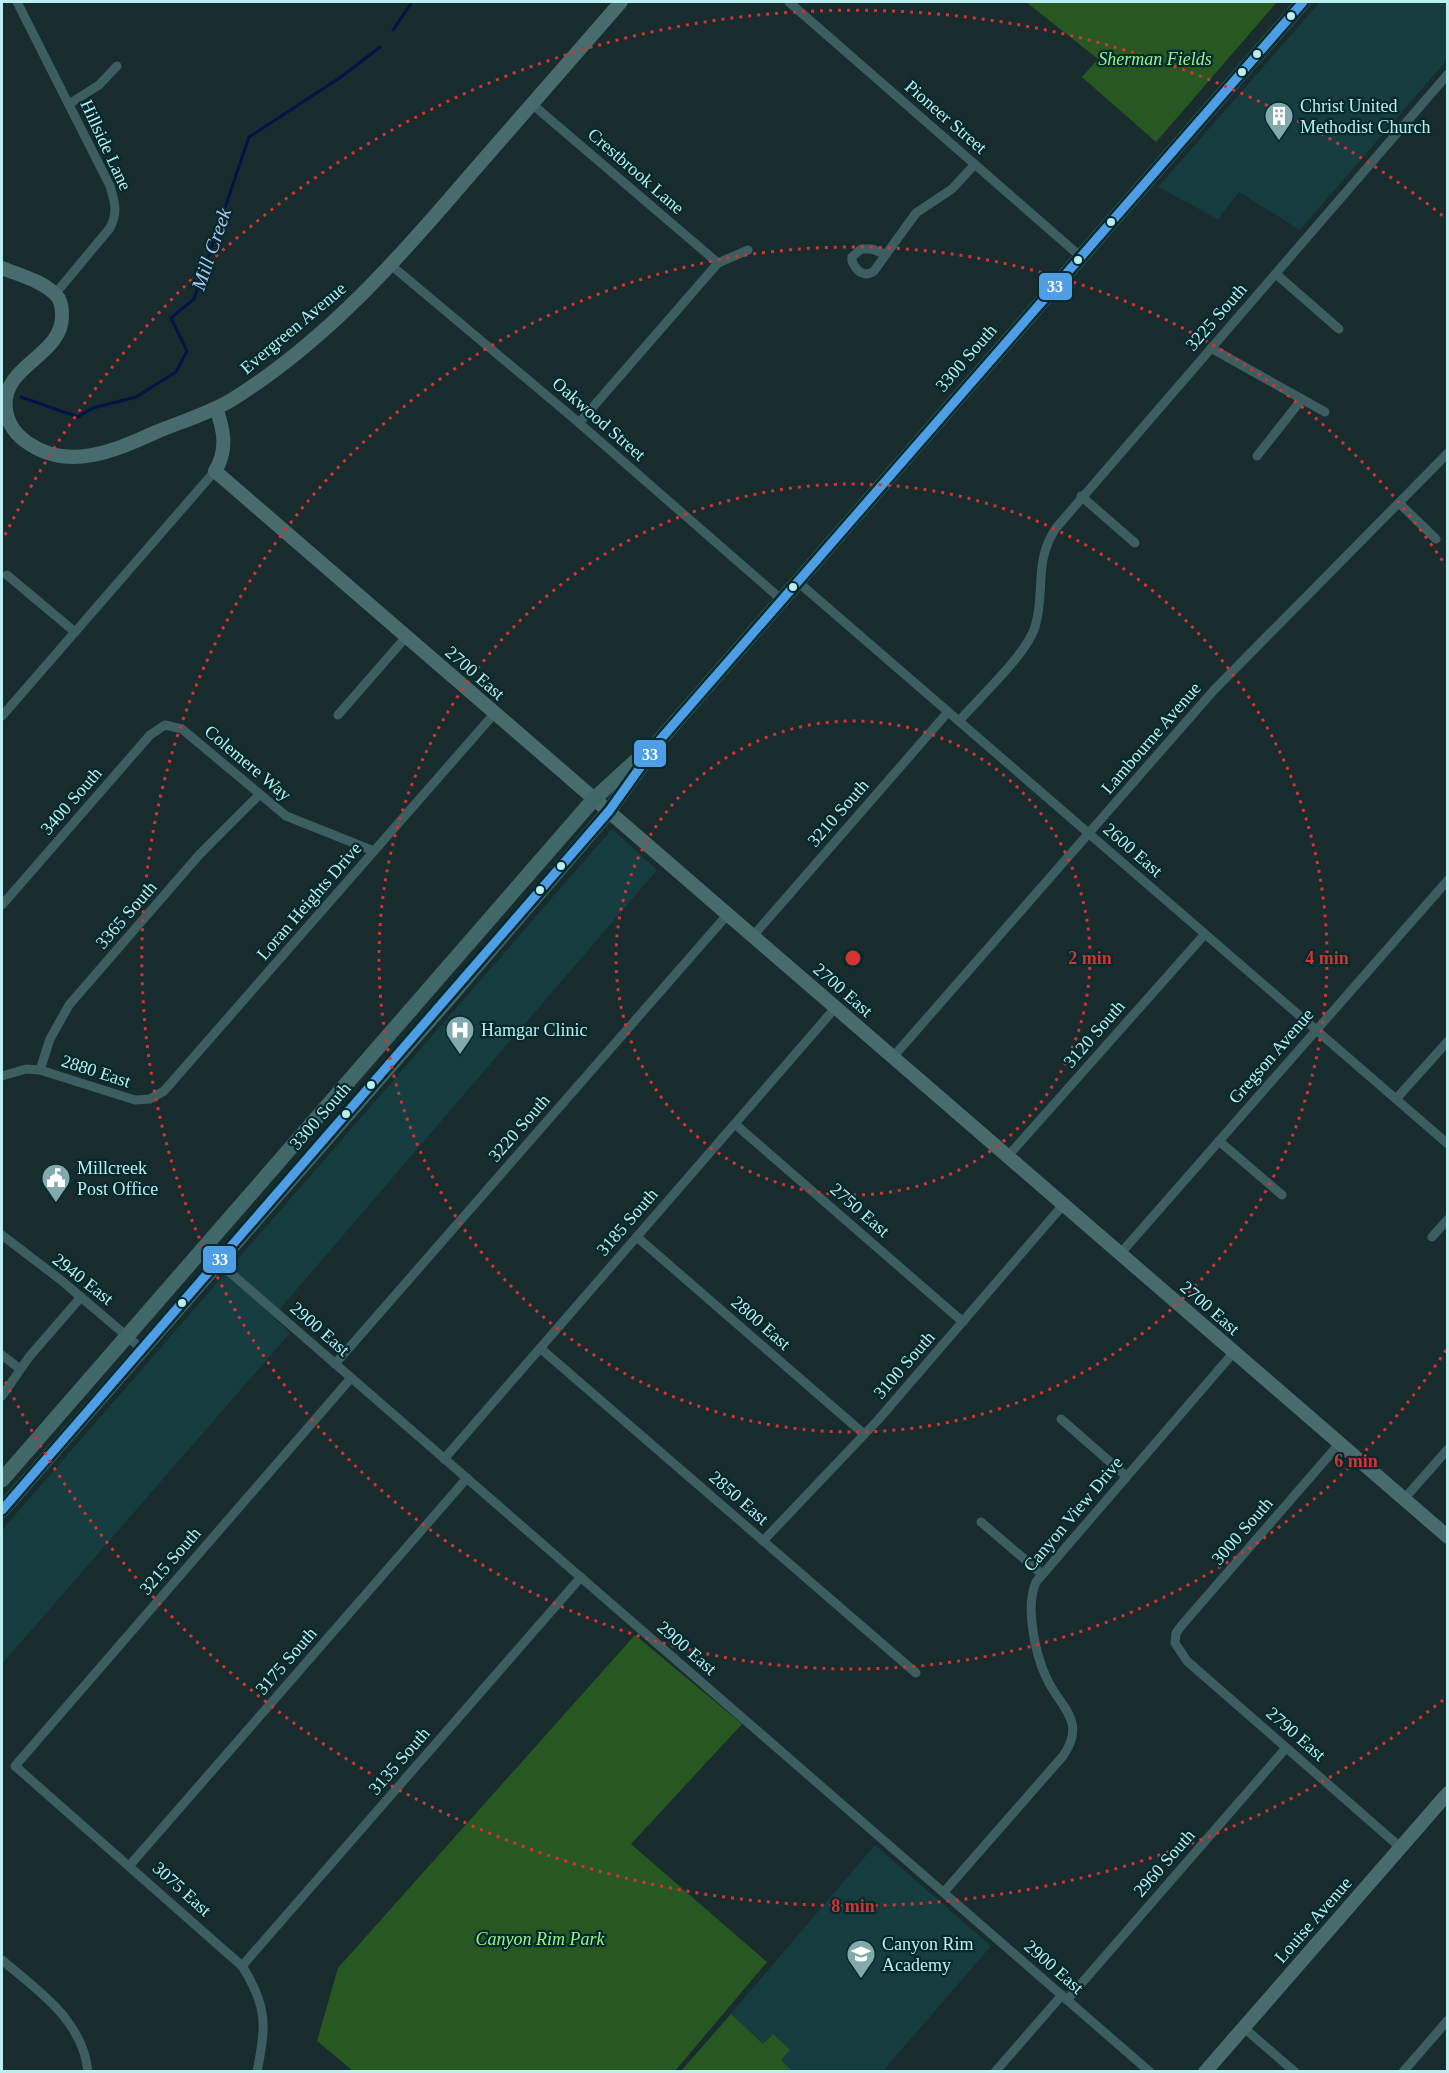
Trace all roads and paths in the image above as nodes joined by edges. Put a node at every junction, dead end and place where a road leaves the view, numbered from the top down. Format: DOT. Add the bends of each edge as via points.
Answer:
graph roads {
  1 [pos="17,2"];
  2 [pos="621,2"];
  3 [pos="789,2"];
  4 [pos="1304,2"];
  5 [pos="117,66"];
  6 [pos="1448,74"];
  7 [pos="69,104"];
  8 [pos="532,104"];
  9 [pos="975,164"];
  10 [pos="748,250"];
  11 [pos="884,254"];
  12 [pos="1081,256"];
  13 [pos="718,263"];
  14 [pos="392,266"];
  15 [pos="2,268"];
  16 [pos="1276,274"];
  17 [pos="55,294"];
  18 [pos="1339,329"];
  19 [pos="1210,348"];
  20 [pos="1302,399"];
  21 [pos="216,408"];
  22 [pos="1325,412"];
  23 [pos="579,423"];
  24 [pos="1448,453"];
  25 [pos="1257,456"];
  26 [pos="215,471"];
  27 [pos="1081,496"];
  28 [pos="1399,503"];
  29 [pos="1436,539"];
  30 [pos="1135,543"];
  31 [pos="7,575"];
  32 [pos="798,582"];
  33 [pos="782,600"];
  34 [pos="75,632"];
  35 [pos="406,638"];
  36 [pos="948,712"];
  37 [pos="494,714"];
  38 [pos="2,716"];
  39 [pos="338,716"];
  40 [pos="959,721"];
  41 [pos="169,724"];
  42 [pos="659,741"];
  43 [pos="259,795"];
  44 [pos="594,799"];
  45 [pos="609,811"];
  46 [pos="1089,834"];
  47 [pos="374,851"];
  48 [pos="1448,880"];
  49 [pos="2,905"];
  50 [pos="728,914"];
  51 [pos="1205,934"];
  52 [pos="753,936"];
  53 [pos="836,1007"];
  54 [pos="1316,1030"];
  55 [pos="1448,1041"];
  56 [pos="893,1057"];
  57 [pos="40,1071"];
  58 [pos="2,1076"];
  59 [pos="1396,1099"];
  60 [pos="142,1101"];
  61 [pos="735,1124"];
  62 [pos="1219,1141"];
  63 [pos="1448,1144"];
  64 [pos="1008,1156"];
  65 [pos="1282,1195"];
  66 [pos="1063,1205"];
  67 [pos="1448,1219"];
  68 [pos="2,1237"];
  69 [pos="637,1237"];
  70 [pos="1432,1237"];
  71 [pos="203,1249"];
  72 [pos="1120,1254"];
  73 [pos="218,1263"];
  74 [pos="81,1297"];
  75 [pos="963,1322"];
  76 [pos="128,1336"];
  77 [pos="540,1348"];
  78 [pos="142,1349"];
  79 [pos="1234,1352"];
  80 [pos="2,1355"];
  81 [pos="335,1364"];
  82 [pos="20,1369"];
  83 [pos="351,1378"];
  84 [pos="2,1396"];
  85 [pos="1061,1419"];
  86 [pos="864,1434"];
  87 [pos="1340,1444"];
  88 [pos="1448,1449"];
  89 [pos="444,1459"];
  90 [pos="1126,1476"];
  91 [pos="467,1478"];
  92 [pos="2,1480"];
  93 [pos="1404,1499"];
  94 [pos="4,1502"];
  95 [pos="981,1522"];
  96 [pos="1448,1537"];
  97 [pos="763,1541"];
  98 [pos="1042,1574"];
  99 [pos="581,1578"];
  100 [pos="1175,1643"];
  101 [pos="916,1673"];
  102 [pos="1286,1748"];
  103 [pos="15,1766"];
  104 [pos="1448,1792"];
  105 [pos="1400,1847"];
  106 [pos="130,1865"];
  107 [pos="944,1892"];
  108 [pos="2,1960"];
  109 [pos="242,1966"];
  110 [pos="1064,1997"];
  111 [pos="1448,2020"];
  112 [pos="1243,2027"];
  113 [pos="88,2072"];
  114 [pos="257,2072"];
  115 [pos="995,2072"];
  116 [pos="1150,2072"];
  117 [pos="1205,2072"];
  118 [pos="1295,2072"];
  119 [pos="1403,2072"];
  1 -- 7 [label="street, Hillside Lane"];
  2 -- 8 [label="street, Evergreen Avenue"];
  3 -- 9 [label="street, Pioneer Street"];
  4 -- 12 [label="main road, 3300 South"];
  5 -- 7 [label="street" via="99,85"];
  6 -- 16 [label="street, 3225 South"];
  7 -- 17 [label="street, Hillside Lane" via="110,186 116,216"];
  8 -- 13 [label="street, Crestbrook Lane"];
  8 -- 14 [label="street, Evergreen Avenue"];
  9 -- 11 [label="street" via="952,189 916,213"];
  9 -- 12 [label="street, Pioneer Street"];
  10 -- 13 [label="street"];
  12 -- 32 [label="main road, 3300 South"];
  13 -- 23 [label="street"];
  14 -- 21 [label="street, Evergreen Avenue" via="286,362"];
  14 -- 23 [label="street, Oakwood Street"];
  15 -- 17 [label="street"];
  16 -- 18 [label="street"];
  16 -- 19 [label="street, 3225 South"];
  17 -- 21 [label="street" via="62,311 58,332 9,385 5,405 8,420 26,442 47,453 90,457"];
  19 -- 20 [label="street"];
  19 -- 27 [label="street, 3225 South"];
  20 -- 22 [label="street"];
  20 -- 25 [label="street"];
  21 -- 26 [label="street" via="224,436 221,460"];
  23 -- 33 [label="street, Oakwood Street"];
  24 -- 28 [label="street, Lambourne Avenue"];
  26 -- 34 [label="street"];
  26 -- 35 [label="street, 2700 East"];
  27 -- 30 [label="street"];
  27 -- 40 [label="street, 3225 South" via="1046,545 1040,563 1040,596 1034,627 1027,642"];
  28 -- 29 [label="street"];
  28 -- 46 [label="street, Lambourne Avenue" via="1258,643"];
  31 -- 34 [label="street"];
  32 -- 33 [label="main road, 3300 South"];
  32 -- 36 [label="street, 2600 East"];
  33 -- 42 [label="main road, 3300 South"];
  34 -- 38 [label="street"];
  35 -- 37 [label="street, 2700 East"];
  35 -- 39 [label="street"];
  36 -- 40 [label="street, 2600 East"];
  36 -- 52 [label="street, 3210 South"];
  37 -- 44 [label="street, 2700 East"];
  37 -- 47 [label="street, Loran Heights Drive"];
  40 -- 46 [label="street, 2600 East"];
  41 -- 43 [label="street, Colemere Way" via="185,731"];
  41 -- 49 [label="street, 3400 South" via="150,735"];
  42 -- 44 [label="main road, 3300 South"];
  42 -- 45 [label="main road, 3300 South"];
  43 -- 47 [label="street, Colemere Way" via="292,820"];
  43 -- 57 [label="street, 3365 South" via="199,855 69,1005 50,1039"];
  44 -- 45 [label="street, 2700 East"];
  44 -- 71 [label="main road, 3300 South"];
  45 -- 50 [label="street, 2700 East"];
  45 -- 73 [label="main road, 3300 South"];
  46 -- 51 [label="street, 2600 East"];
  46 -- 56 [label="street, Lambourne Avenue"];
  47 -- 60 [label="street, Loran Heights Drive" via="169,1086"];
  48 -- 54 [label="street, Gregson Avenue"];
  50 -- 52 [label="street, 2700 East"];
  50 -- 81 [label="street, 3220 South"];
  51 -- 54 [label="street, 2600 East"];
  51 -- 64 [label="street, 3120 South"];
  52 -- 53 [label="street, 2700 East"];
  53 -- 56 [label="street, 2700 East"];
  53 -- 61 [label="street, 3185 South"];
  54 -- 59 [label="street, 2600 East"];
  54 -- 62 [label="street, Gregson Avenue"];
  55 -- 59 [label="street"];
  56 -- 64 [label="street, 2700 East"];
  57 -- 58 [label="street" via="26,1069"];
  57 -- 60 [label="street, 2880 East"];
  59 -- 63 [label="street, 2600 East"];
  61 -- 69 [label="street, 3185 South"];
  61 -- 75 [label="street, 2750 East"];
  62 -- 65 [label="street"];
  62 -- 72 [label="street, Gregson Avenue"];
  64 -- 66 [label="street, 2700 East"];
  66 -- 72 [label="street, 2700 East"];
  66 -- 75 [label="street, 3100 South"];
  67 -- 70 [label="street"];
  68 -- 74 [label="street, 2940 East"];
  69 -- 77 [label="street, 3185 South"];
  69 -- 86 [label="street, 2800 East"];
  71 -- 73 [label="street, 2900 East"];
  71 -- 76 [label="main road, 3300 South"];
  72 -- 79 [label="street, 2700 East"];
  73 -- 78 [label="main road, 3300 South"];
  73 -- 81 [label="street, 2900 East"];
  74 -- 76 [label="street, 2940 East"];
  74 -- 82 [label="street"];
  75 -- 86 [label="street, 3100 South"];
  76 -- 78 [label="street, 2940 East"];
  76 -- 92 [label="main road, 3300 South"];
  77 -- 89 [label="street, 3185 South"];
  77 -- 97 [label="street, 2850 East"];
  78 -- 94 [label="main road, 3300 South"];
  79 -- 87 [label="street, 2700 East"];
  79 -- 90 [label="street, Canyon View Drive"];
  80 -- 82 [label="street"];
  81 -- 83 [label="street, 2900 East"];
  82 -- 84 [label="street"];
  83 -- 89 [label="street, 2900 East"];
  83 -- 103 [label="street, 3215 South"];
  85 -- 90 [label="street"];
  86 -- 97 [label="street, 3100 South"];
  87 -- 93 [label="street, 2700 East"];
  87 -- 100 [label="street, 3000 South" via="1182,1625"];
  88 -- 93 [label="street"];
  89 -- 91 [label="street, 2900 East"];
  90 -- 98 [label="street, Canyon View Drive"];
  91 -- 99 [label="street, 2900 East"];
  91 -- 106 [label="street, 3175 South"];
  93 -- 96 [label="street, 2700 East"];
  95 -- 98 [label="street"];
  97 -- 101 [label="street, 2850 East"];
  98 -- 107 [label="street, Canyon View Drive" via="1032,1594 1032,1622 1044,1674 1072,1721 1070,1743 1063,1756"];
  99 -- 107 [label="street, 2900 East"];
  99 -- 109 [label="street, 3135 South"];
  100 -- 102 [label="street, 2790 East" via="1187,1661"];
  102 -- 105 [label="street, 2790 East"];
  102 -- 110 [label="street, 2960 South"];
  103 -- 106 [label="street, 3075 East"];
  104 -- 105 [label="street, Louise Avenue"];
  105 -- 112 [label="street, Louise Avenue"];
  106 -- 109 [label="street, 3075 East"];
  107 -- 110 [label="street, 2900 East"];
  108 -- 113 [label="street" via="64,2014 80,2042"];
  109 -- 114 [label="street, 3075 East" via="258,1991 263,2014"];
  110 -- 115 [label="street, 2960 South"];
  110 -- 116 [label="street, 2900 East"];
  111 -- 119 [label="street"];
  112 -- 117 [label="street, Louise Avenue"];
  112 -- 118 [label="street"];
}
